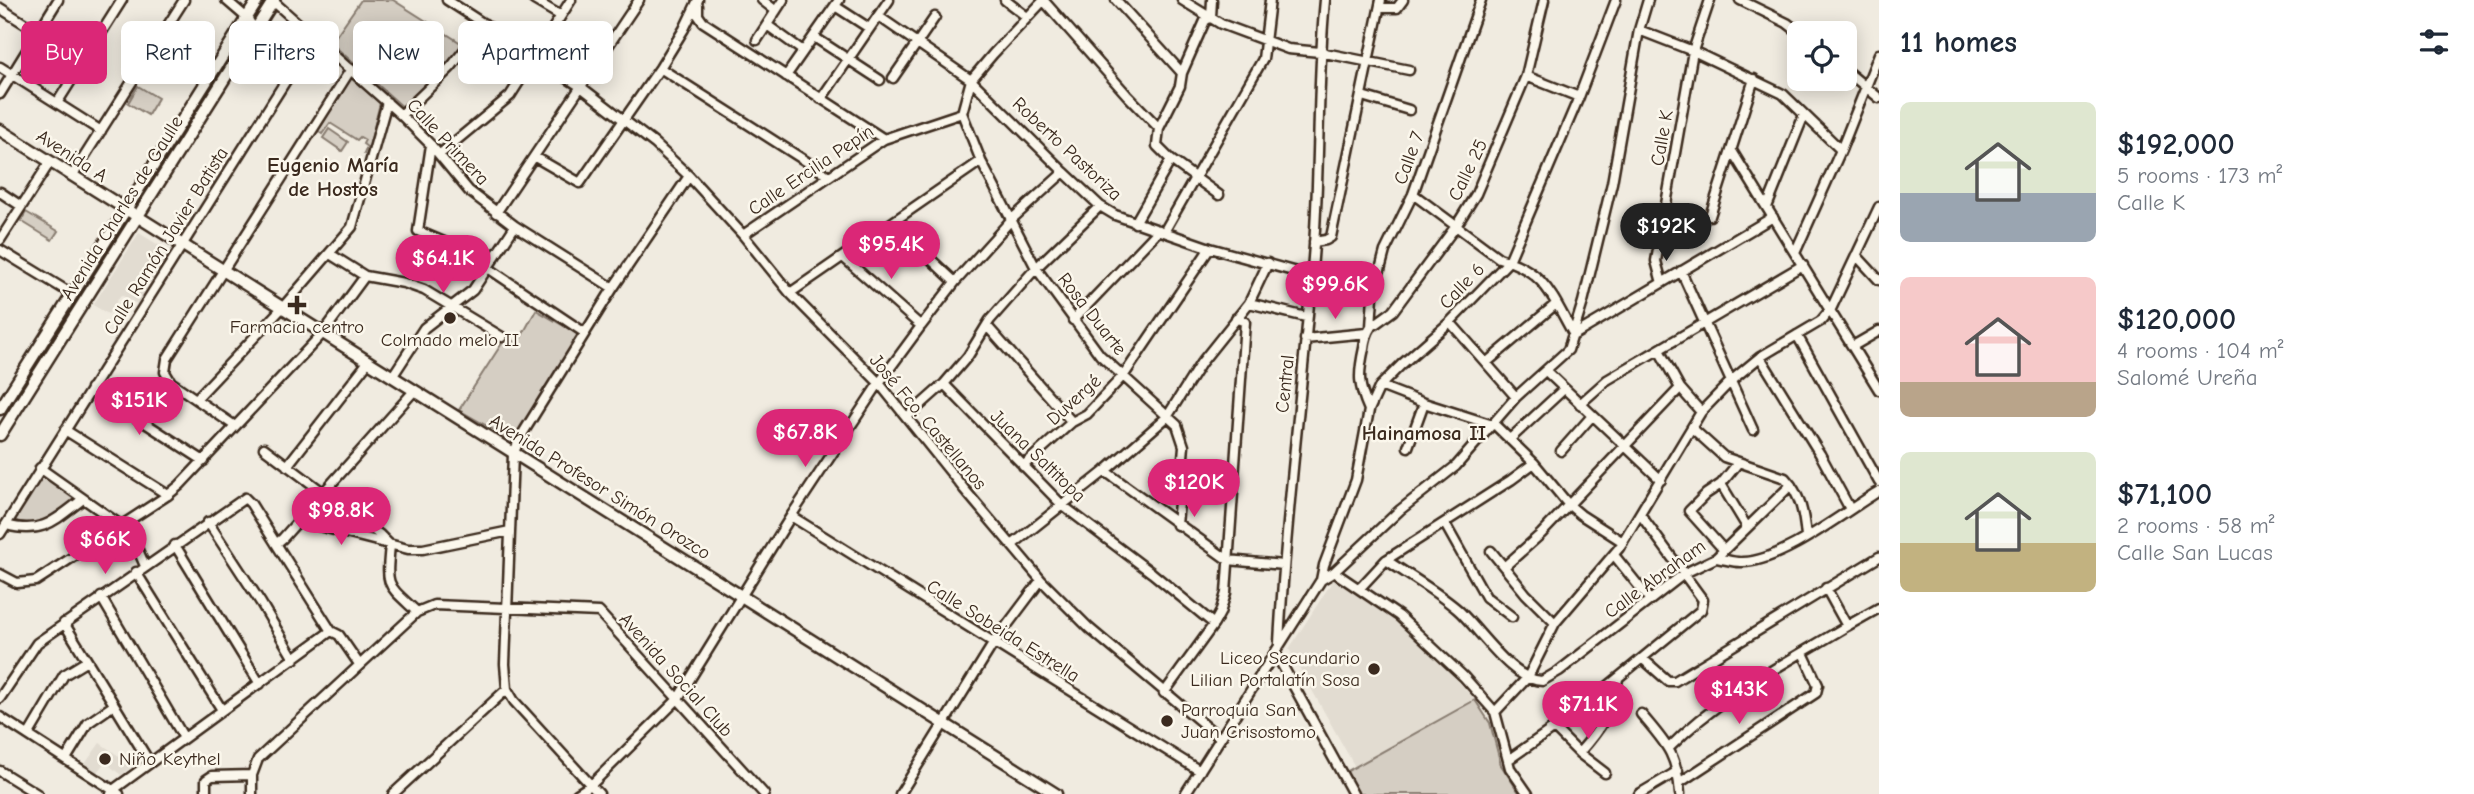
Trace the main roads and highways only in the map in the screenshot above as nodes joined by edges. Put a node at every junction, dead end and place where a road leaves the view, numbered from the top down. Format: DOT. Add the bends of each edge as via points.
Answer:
graph roads {
  1 [pos="258,0"];
  2 [pos="273,0"];
  3 [pos="0,130"];
  4 [pos="125,210"];
  5 [pos="136,217"];
  6 [pos="0,409"];
  7 [pos="0,434"];
  8 [pos="1044,791"];
  9 [pos="1056,794"];
  1 -- 4 [label="main road, Avenida Charles de Gaulle"];
  2 -- 5 [label="main road, Avenida Charles de Gaulle"];
  3 -- 4 [label="main road, Avenida A"];
  4 -- 5 [label="main road, Avenida Profesor Simón Orozco"];
  4 -- 6 [label="main road, Avenida Charles de Gaulle"];
  5 -- 7 [label="main road, Avenida Charles de Gaulle"];
  5 -- 8 [label="main road, Avenida Profesor Simón Orozco"];
  8 -- 9 [label="main road, Avenida Profesor Simón Orozco"];
}
